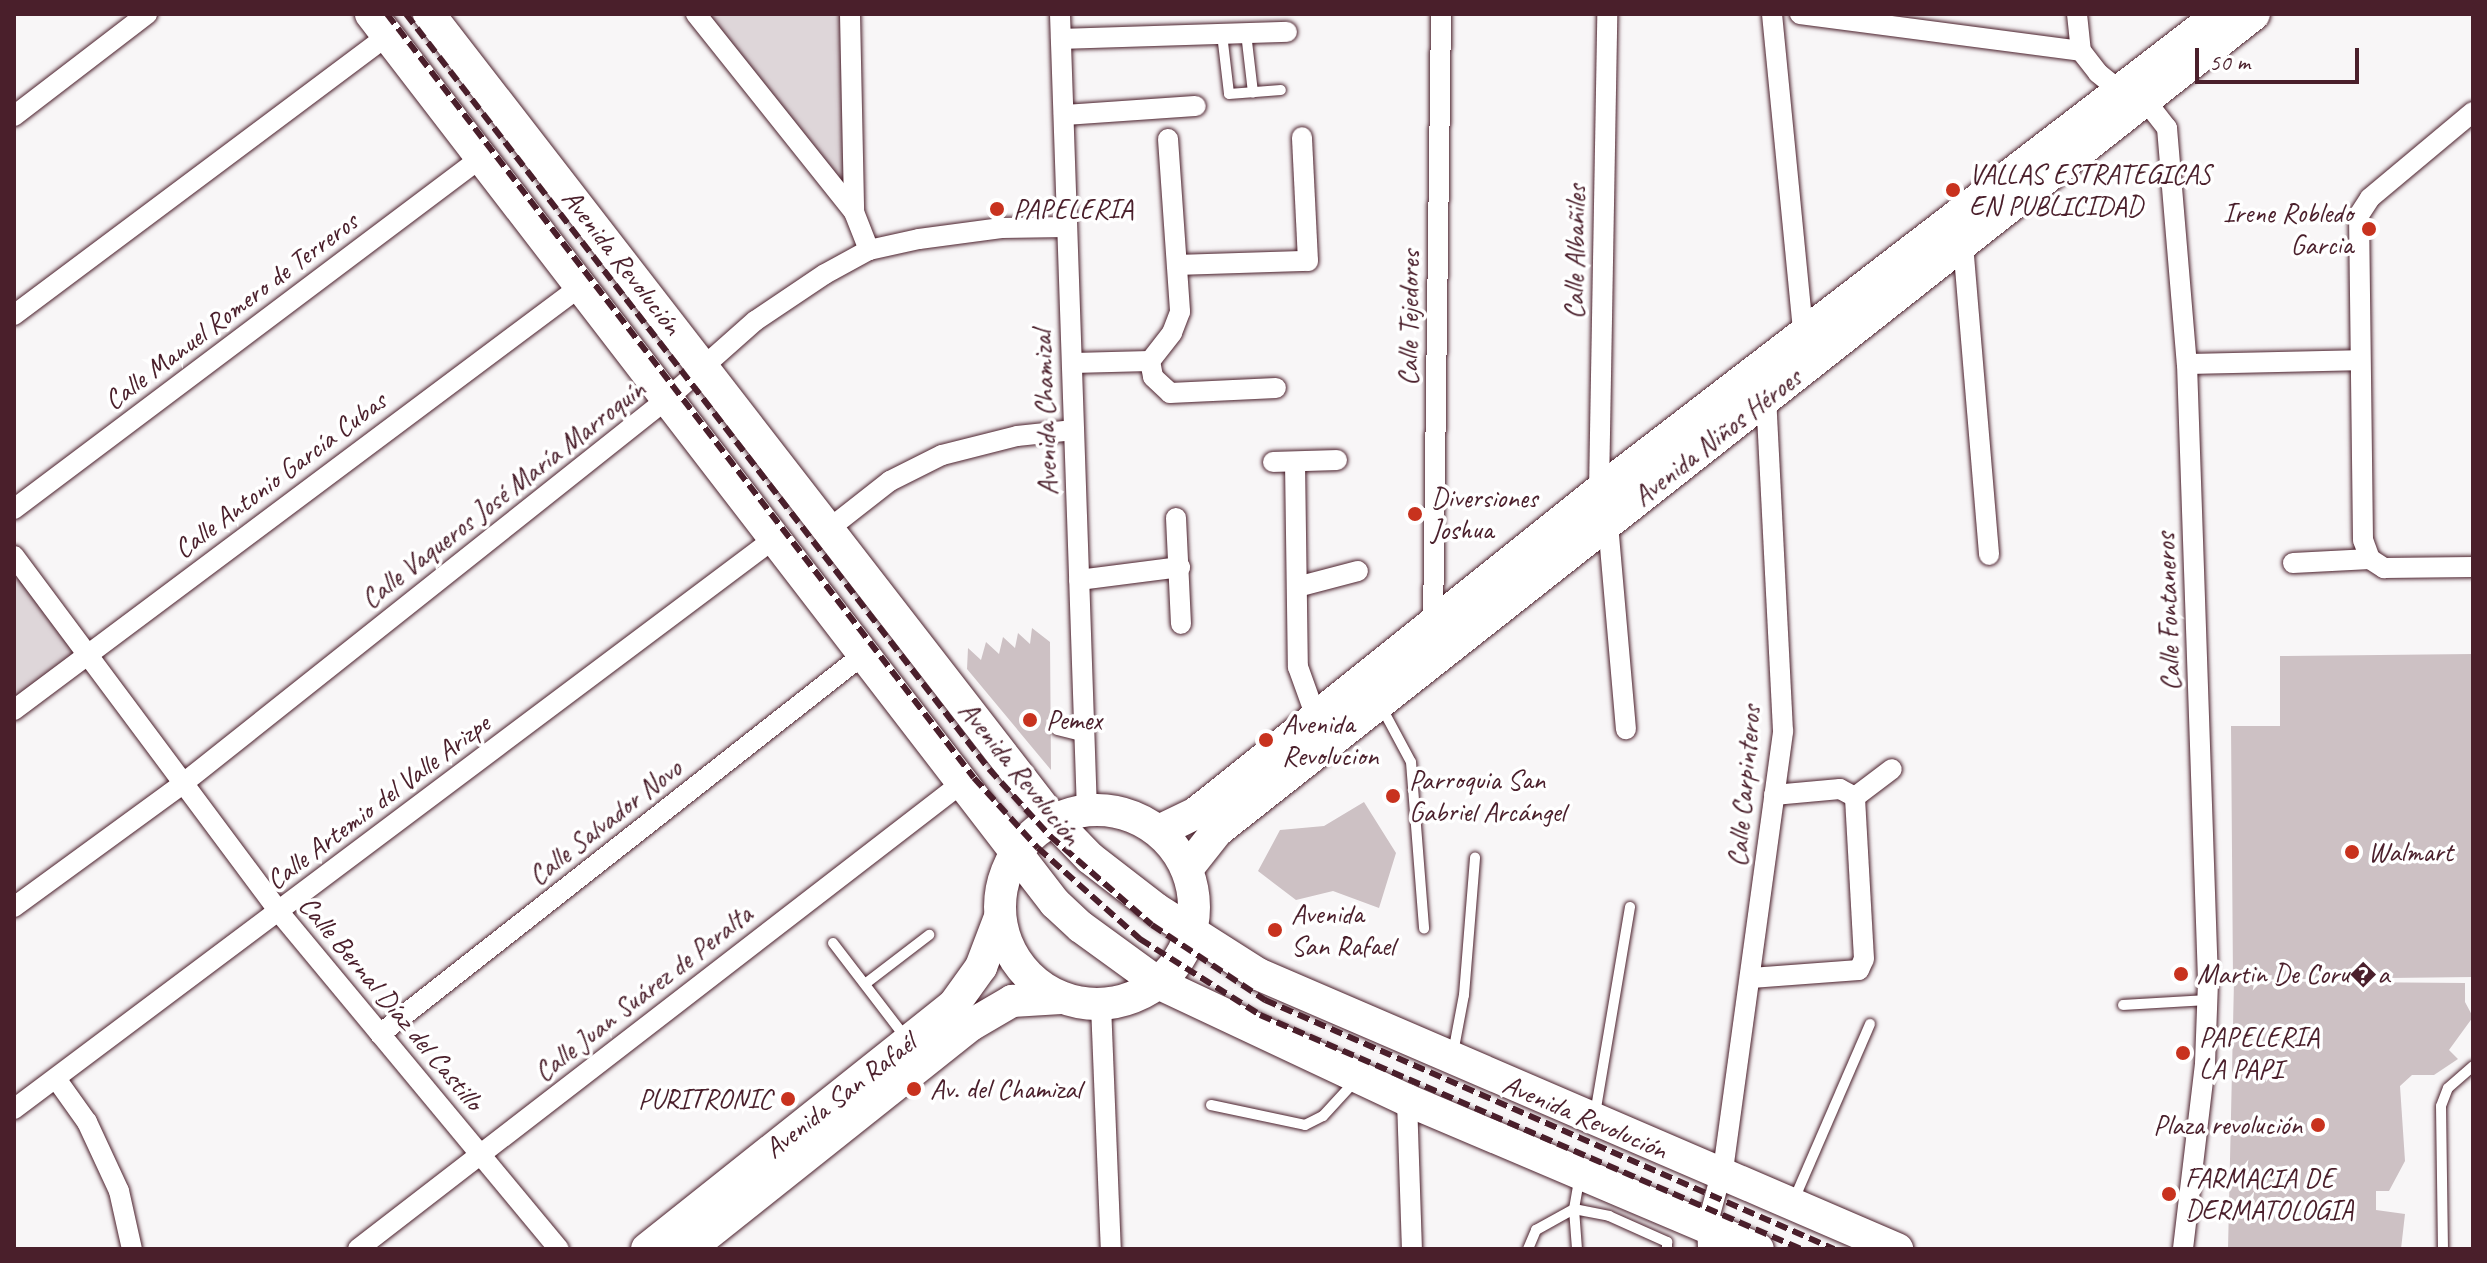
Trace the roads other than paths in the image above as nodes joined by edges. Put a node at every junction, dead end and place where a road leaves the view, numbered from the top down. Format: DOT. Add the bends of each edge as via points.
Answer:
graph roads {
  1 [pos="147,14"];
  2 [pos="429,14"];
  3 [pos="696,14"];
  4 [pos="850,14"];
  5 [pos="1060,14"];
  6 [pos="1441,14"];
  7 [pos="1607,14"];
  8 [pos="1772,14"];
  9 [pos="1800,14"];
  10 [pos="2077,14"];
  11 [pos="2220,14"];
  12 [pos="2254,14"];
  13 [pos="379,25"];
  14 [pos="1287,32"];
  15 [pos="1246,33"];
  16 [pos="1222,34"];
  17 [pos="1061,39"];
  18 [pos="2081,51"];
  19 [pos="1281,90"];
  20 [pos="1253,93"];
  21 [pos="2132,95"];
  22 [pos="1196,106"];
  23 [pos="2473,112"];
  24 [pos="1064,115"];
  25 [pos="14,116"];
  26 [pos="1302,137"];
  27 [pos="1168,139"];
  28 [pos="482,157"];
  29 [pos="854,212"];
  30 [pos="1067,227"];
  31 [pos="1963,244"];
  32 [pos="869,250"];
  33 [pos="1178,265"];
  34 [pos="581,286"];
  35 [pos="14,315"];
  36 [pos="1803,334"];
  37 [pos="2358,360"];
  38 [pos="1150,361"];
  39 [pos="1073,363"];
  40 [pos="2187,364"];
  41 [pos="1807,366"];
  42 [pos="705,368"];
  43 [pos="1276,388"];
  44 [pos="1766,398"];
  45 [pos="667,399"];
  46 [pos="1074,430"];
  47 [pos="1337,460"];
  48 [pos="1273,462"];
  49 [pos="1295,462"];
  50 [pos="1599,491"];
  51 [pos="14,509"];
  52 [pos="1176,518"];
  53 [pos="1608,524"];
  54 [pos="830,528"];
  55 [pos="775,538"];
  56 [pos="1989,555"];
  57 [pos="14,556"];
  58 [pos="2370,559"];
  59 [pos="2293,563"];
  60 [pos="1180,567"];
  61 [pos="2473,567"];
  62 [pos="1358,571"];
  63 [pos="1079,580"];
  64 [pos="1297,587"];
  65 [pos="1181,624"];
  66 [pos="1433,624"];
  67 [pos="864,654"];
  68 [pos="85,655"];
  69 [pos="1379,703"];
  70 [pos="14,710"];
  71 [pos="1316,717"];
  72 [pos="1626,729"];
  73 [pos="1057,730"];
  74 [pos="1085,737"];
  75 [pos="1892,769"];
  76 [pos="963,782"];
  77 [pos="181,785"];
  78 [pos="1774,795"];
  79 [pos="1855,797"];
  80 [pos="1087,810"];
  81 [pos="1053,820"];
  82 [pos="1159,831"];
  83 [pos="1017,851"];
  84 [pos="1475,857"];
  85 [pos="1187,869"];
  86 [pos="14,907"];
  87 [pos="1630,907"];
  88 [pos="279,912"];
  89 [pos="1000,917"];
  90 [pos="1424,928"];
  91 [pos="1192,931"];
  92 [pos="929,935"];
  93 [pos="833,943"];
  94 [pos="1751,978"];
  95 [pos="1158,983"];
  96 [pos="865,984"];
  97 [pos="1061,998"];
  98 [pos="2207,1000"];
  99 [pos="1101,1005"];
  100 [pos="2123,1005"];
  101 [pos="1870,1024"];
  102 [pos="380,1034"];
  103 [pos="909,1041"];
  104 [pos="1452,1059"];
  105 [pos="2473,1066"];
  106 [pos="1358,1078"];
  107 [pos="57,1080"];
  108 [pos="1407,1100"];
  109 [pos="1211,1105"];
  110 [pos="14,1109"];
  111 [pos="1593,1121"];
  112 [pos="479,1154"];
  113 [pos="1581,1172"];
  114 [pos="1722,1176"];
  115 [pos="1793,1203"];
  116 [pos="1574,1209"];
  117 [pos="1707,1238"];
  118 [pos="132,1249"];
  119 [pos="358,1249"];
  120 [pos="559,1249"];
  121 [pos="647,1249"];
  122 [pos="689,1249"];
  123 [pos="1111,1249"];
  124 [pos="1412,1249"];
  125 [pos="1528,1249"];
  126 [pos="1577,1249"];
  127 [pos="1667,1249"];
  128 [pos="1758,1249"];
  129 [pos="1897,1249"];
  130 [pos="2183,1249"];
  131 [pos="2443,1249"];
  1 -- 25 [label="street"];
  2 -- 42 [label="main road, Avenida Revolución"];
  3 -- 29 [label="street"];
  4 -- 29 [label="street"];
  5 -- 17 [label="street, Avenida Chamizal"];
  6 -- 66 [label="street, Calle Tejedores"];
  7 -- 50 [label="street, Calle Albañiles"];
  8 -- 36 [label="street"];
  9 -- 18 [label="street"];
  10 -- 18 [label="street"];
  11 -- 21 [label="main road, Avenida Niños Héroes"];
  12 -- 21 [label="main road, Avenida Niños Héroes"];
  13 -- 28 [label="main road, Avenida Revolución"];
  13 -- 35 [label="street"];
  14 -- 15 [label="street"];
  15 -- 16 [label="street"];
  15 -- 20 [label="lane"];
  16 -- 17 [label="street"];
  16 -- 20 [label="lane" via="1229,94"];
  17 -- 24 [label="street, Avenida Chamizal"];
  18 -- 21 [label="street, Calle Fontaneros"];
  19 -- 20 [label="lane"];
  21 -- 31 [label="main road, Avenida Niños Héroes"];
  21 -- 36 [label="main road, Avenida Niños Héroes"];
  21 -- 40 [label="street, Calle Fontaneros" via="2167,128"];
  22 -- 24 [label="street"];
  23 -- 37 [label="street" via="2370,198 2359,215"];
  24 -- 30 [label="street, Avenida Chamizal"];
  26 -- 33 [label="street" via="1308,261"];
  27 -- 33 [label="street"];
  28 -- 34 [label="main road, Avenida Revolución"];
  28 -- 51 [label="street, Calle Manuel Romero de Terreros"];
  29 -- 32 [label="street"];
  30 -- 32 [label="street, Calle Vaqueros José María Marroquín" via="1001,228"];
  30 -- 39 [label="street, Avenida Chamizal"];
  31 -- 41 [label="main road, Avenida Niños Héroes"];
  31 -- 56 [label="street"];
  32 -- 42 [label="street, Calle Vaqueros José María Marroquín" via="755,321"];
  33 -- 38 [label="street" via="1178,322"];
  34 -- 45 [label="main road, Avenida Revolución"];
  34 -- 68 [label="street, Calle Antonio García Cubas"];
  36 -- 41 [label="street"];
  36 -- 50 [label="main road, Avenida Niños Héroes"];
  37 -- 40 [label="street"];
  37 -- 58 [label="street" via="2363,540"];
  38 -- 39 [label="street"];
  38 -- 43 [label="street" via="1157,385 1170,393"];
  39 -- 46 [label="street, Avenida Chamizal"];
  40 -- 98 [label="street, Calle Fontaneros"];
  41 -- 44 [label="main road, Avenida Niños Héroes"];
  42 -- 45 [label="street, Calle Vaqueros José María Marroquín"];
  42 -- 54 [label="main road, Avenida Revolución"];
  44 -- 53 [label="main road, Avenida Niños Héroes"];
  44 -- 78 [label="street, Calle Carpinteros" via="1783,731"];
  45 -- 55 [label="main road, Avenida Revolución"];
  45 -- 77 [label="street, Calle Vaqueros José María Marroquín"];
  46 -- 54 [label="street" via="1017,436 942,455 890,481"];
  46 -- 63 [label="street, Avenida Chamizal"];
  47 -- 49 [label="street"];
  48 -- 49 [label="street"];
  49 -- 64 [label="street"];
  50 -- 66 [label="main road, Avenida Niños Héroes"];
  52 -- 60 [label="street"];
  53 -- 69 [label="main road, Avenida Niños Héroes"];
  53 -- 72 [label="street"];
  54 -- 81 [label="main road, Avenida Revolución" via="995,735"];
  55 -- 67 [label="main road, Avenida Revolución"];
  55 -- 88 [label="street, Calle Artemio del Valle Arizpe"];
  57 -- 68 [label="street, Calle Bernal Díaz del Castillo"];
  58 -- 59 [label="street"];
  58 -- 61 [label="street" via="2384,568"];
  60 -- 63 [label="street"];
  60 -- 65 [label="street"];
  62 -- 64 [label="street"];
  63 -- 74 [label="street, Avenida Chamizal"];
  64 -- 71 [label="street" via="1298,667"];
  66 -- 71 [label="main road, Avenida Niños Héroes"];
  67 -- 76 [label="main road, Avenida Revolución"];
  67 -- 102 [label="street, Calle Salvador Novo"];
  68 -- 70 [label="street, Calle Antonio García Cubas"];
  68 -- 77 [label="street, Calle Bernal Díaz del Castillo"];
  69 -- 85 [label="main road, Avenida Niños Héroes" via="1217,831"];
  69 -- 90 [label="lane" via="1411,762"];
  71 -- 82 [label="main road, Avenida Niños Héroes" via="1196,813"];
  73 -- 74 [label="lane"];
  74 -- 80 [label="street, Avenida Chamizal"];
  75 -- 79 [label="street"];
  76 -- 83 [label="main road, Avenida Revolución"];
  76 -- 112 [label="street, Calle Juan Suárez de Peralta"];
  77 -- 86 [label="street, Calle Vaqueros José María Marroquín"];
  77 -- 88 [label="street, Calle Bernal Díaz del Castillo"];
  78 -- 79 [label="street" via="1840,789"];
  78 -- 94 [label="street, Calle Carpinteros"];
  79 -- 94 [label="street" via="1864,959 1859,970"];
  80 -- 81 [label="main road"];
  80 -- 82 [label="main road" via="1128,814"];
  81 -- 83 [label="main road"];
  81 -- 91 [label="main road, Avenida Revolución" via="1114,878"];
  82 -- 85 [label="main road"];
  83 -- 89 [label="main road" via="1004,877"];
  83 -- 95 [label="main road, Avenida Revolución" via="1055,903"];
  84 -- 104 [label="lane" via="1464,995"];
  85 -- 91 [label="main road" via="1195,910"];
  87 -- 111 [label="lane" via="1610,1049"];
  88 -- 102 [label="street, Calle Bernal Díaz del Castillo"];
  88 -- 107 [label="street, Calle Artemio del Valle Arizpe"];
  89 -- 97 [label="main road" via="1012,955 1026,975"];
  89 -- 103 [label="main road, Avenida San Rafaél" via="969,988"];
  91 -- 95 [label="main road" via="1185,951"];
  91 -- 104 [label="main road, Avenida Revolución" via="1258,974"];
  92 -- 96 [label="lane"];
  93 -- 96 [label="lane"];
  94 -- 114 [label="street, Calle Carpinteros"];
  95 -- 99 [label="main road" via="1132,998"];
  95 -- 106 [label="main road, Avenida Revolución"];
  96 -- 103 [label="lane"];
  97 -- 99 [label="main road"];
  97 -- 122 [label="main road, Avenida San Rafaél" via="1012,1001 971,1025"];
  98 -- 100 [label="lane"];
  98 -- 130 [label="street, Calle Fontaneros" via="2205,1064"];
  99 -- 123 [label="street"];
  101 -- 115 [label="lane"];
  102 -- 112 [label="street, Calle Bernal Díaz del Castillo"];
  103 -- 121 [label="main road, Avenida San Rafaél"];
  104 -- 111 [label="main road, Avenida Revolución"];
  105 -- 131 [label="lane" via="2448,1088 2441,1106"];
  106 -- 108 [label="main road, Avenida Revolución"];
  106 -- 109 [label="lane" via="1323,1116 1305,1125"];
  107 -- 110 [label="street, Calle Artemio del Valle Arizpe"];
  107 -- 118 [label="street" via="87,1122 119,1191"];
  108 -- 113 [label="main road, Avenida Revolución"];
  108 -- 124 [label="street"];
  111 -- 114 [label="main road, Avenida Revolución"];
  112 -- 119 [label="street, Calle Juan Suárez de Peralta"];
  112 -- 120 [label="street, Calle Bernal Díaz del Castillo"];
  113 -- 116 [label="lane"];
  113 -- 117 [label="main road, Avenida Revolución"];
  114 -- 115 [label="main road, Avenida Revolución"];
  114 -- 117 [label="street, Calle Carpinteros"];
  115 -- 129 [label="main road, Avenida Revolución"];
  116 -- 125 [label="lane" via="1536,1230"];
  116 -- 126 [label="lane"];
  116 -- 127 [label="lane" via="1609,1216 1667,1242"];
  117 -- 128 [label="main road, Avenida Revolución"];
}
